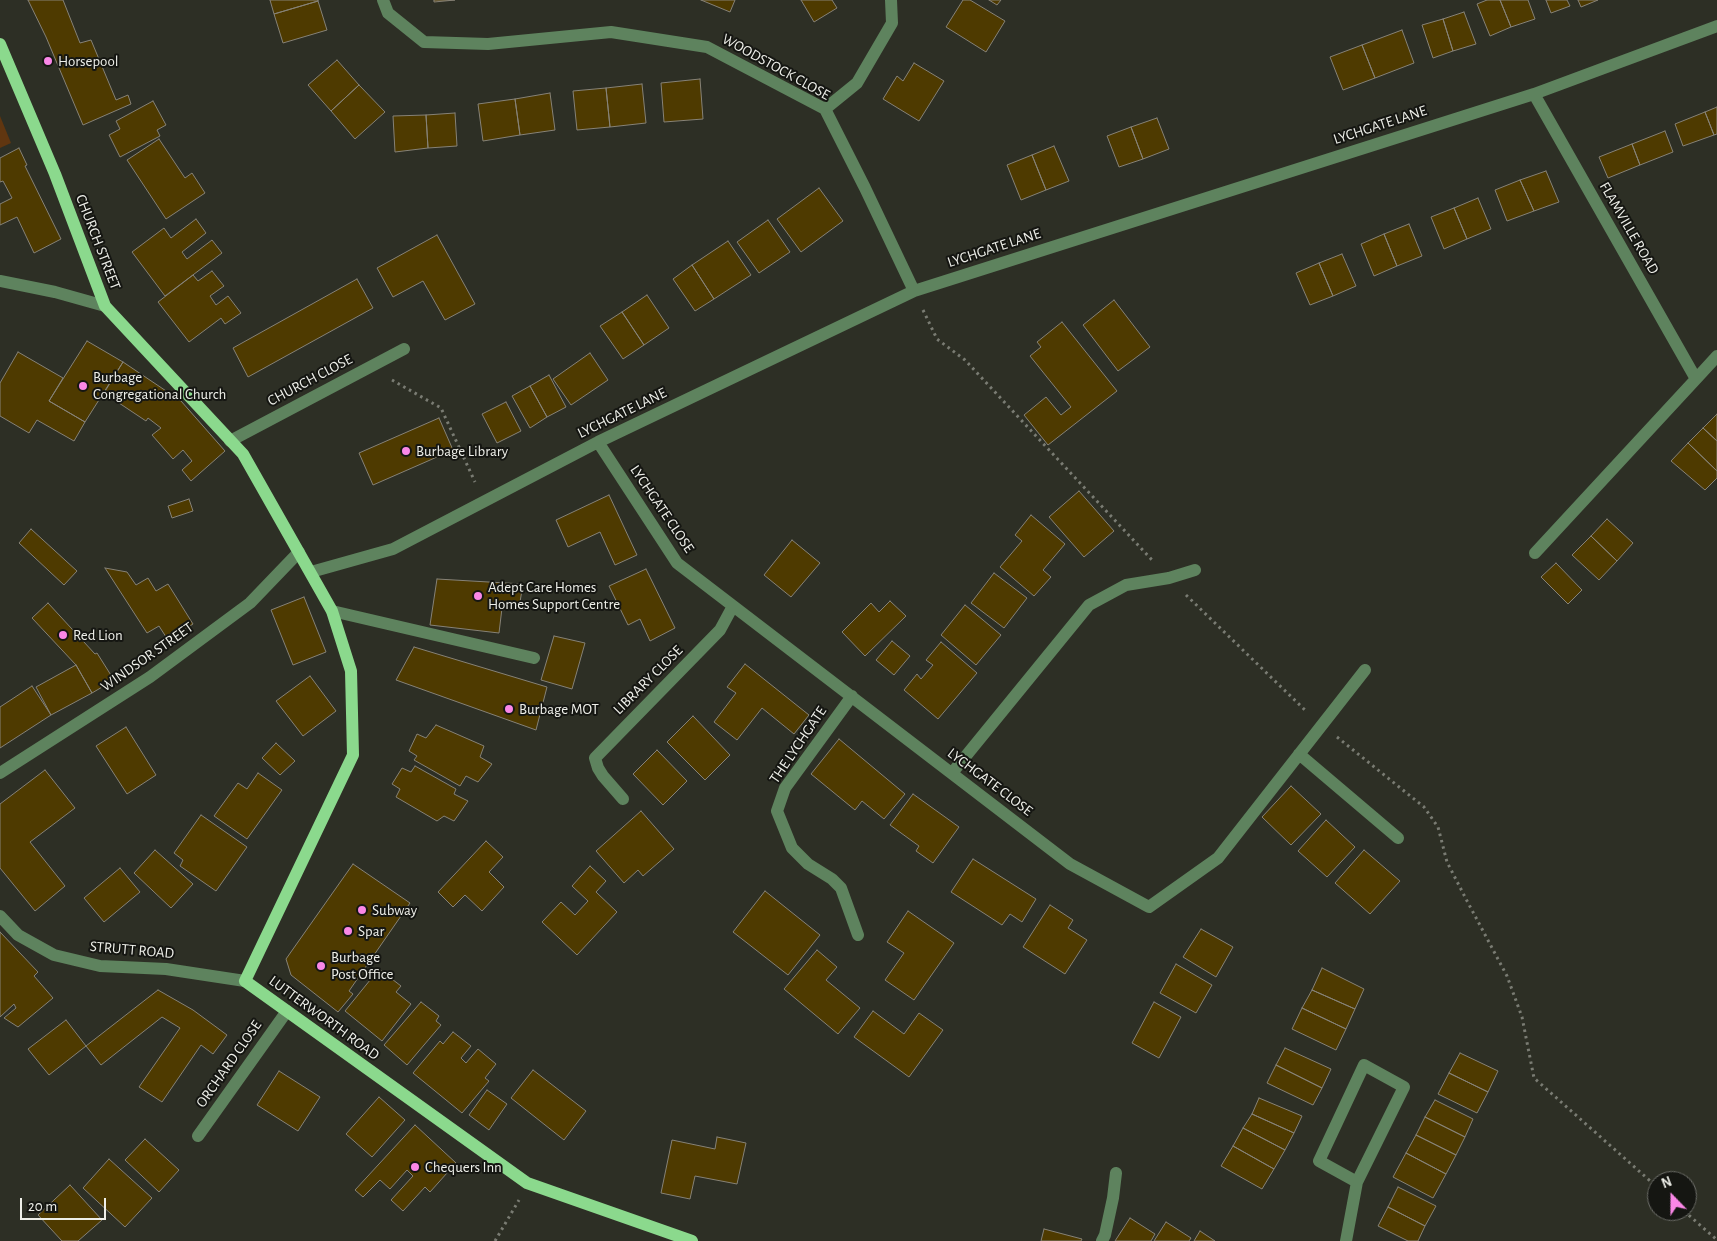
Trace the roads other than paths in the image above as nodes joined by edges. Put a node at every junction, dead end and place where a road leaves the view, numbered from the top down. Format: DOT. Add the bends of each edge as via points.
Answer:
graph roads {
  1 [pos="383,0"];
  2 [pos="891,0"];
  3 [pos="1717,26"];
  4 [pos="0,44"];
  5 [pos="1534,94"];
  6 [pos="825,109"];
  7 [pos="0,281"];
  8 [pos="914,291"];
  9 [pos="105,306"];
  10 [pos="404,349"];
  11 [pos="1717,356"];
  12 [pos="1696,379"];
  13 [pos="230,441"];
  14 [pos="598,442"];
  15 [pos="299,552"];
  16 [pos="1535,553"];
  17 [pos="1195,570"];
  18 [pos="311,572"];
  19 [pos="733,606"];
  20 [pos="332,611"];
  21 [pos="534,658"];
  22 [pos="1366,670"];
  23 [pos="852,696"];
  24 [pos="1299,754"];
  25 [pos="0,773"];
  26 [pos="952,773"];
  27 [pos="623,799"];
  28 [pos="1398,838"];
  29 [pos="0,916"];
  30 [pos="858,935"];
  31 [pos="245,981"];
  32 [pos="287,1011"];
  33 [pos="198,1136"];
  34 [pos="1116,1173"];
  35 [pos="1357,1182"];
  36 [pos="1346,1240"];
  37 [pos="692,1241"];
  38 [pos="1102,1241"];
  1 -- 6 [label="street, WOODSTOCK CLOSE" via="388,13 424,42 488,44 611,32 707,47"];
  2 -- 6 [label="street" via="892,23 857,83"];
  3 -- 5 [label="street, LYCHGATE LANE"];
  4 -- 9 [label="main road, CHURCH STREET" via="55,174"];
  5 -- 8 [label="street, LYCHGATE LANE"];
  5 -- 12 [label="street, FLAMVILLE ROAD"];
  6 -- 8 [label="street, WOODSTOCK CLOSE"];
  7 -- 9 [label="street"];
  8 -- 14 [label="street, LYCHGATE LANE"];
  9 -- 13 [label="main road, CHURCH STREET"];
  10 -- 13 [label="street, CHURCH CLOSE"];
  11 -- 12 [label="street"];
  12 -- 16 [label="street"];
  13 -- 15 [label="main road, CHURCH STREET" via="243,454"];
  14 -- 18 [label="street, LYCHGATE LANE" via="393,549"];
  14 -- 19 [label="street, LYCHGATE CLOSE" via="677,563"];
  15 -- 18 [label="main road, CHURCH STREET"];
  15 -- 25 [label="street, WINDSOR STREET" via="250,603 150,677"];
  17 -- 26 [label="street" via="1126,585 1089,605"];
  18 -- 20 [label="main road, LUTTERWORTH ROAD"];
  19 -- 23 [label="street, LYCHGATE CLOSE"];
  19 -- 27 [label="street, LIBRARY CLOSE" via="720,630 594,758 603,776"];
  20 -- 21 [label="street"];
  20 -- 31 [label="main road, LUTTERWORTH ROAD" via="351,671 353,755"];
  22 -- 24 [label="street, LYCHGATE CLOSE"];
  23 -- 26 [label="street, LYCHGATE CLOSE"];
  23 -- 30 [label="street, THE LYCHGATE" via="785,788 778,811 792,848 842,888"];
  24 -- 26 [label="street, LYCHGATE CLOSE" via="1218,858 1149,906 1070,864"];
  24 -- 28 [label="street"];
  29 -- 31 [label="street, STRUTT ROAD" via="18,935 54,956 100,966 166,969"];
  31 -- 32 [label="main road, LUTTERWORTH ROAD"];
  32 -- 33 [label="street, ORCHARD CLOSE"];
  32 -- 37 [label="main road, LUTTERWORTH ROAD" via="526,1183"];
  34 -- 38 [label="street"];
  35 -- 35 [label="street" via="1404,1087 1364,1066 1319,1162"];
  35 -- 36 [label="street"];
}
